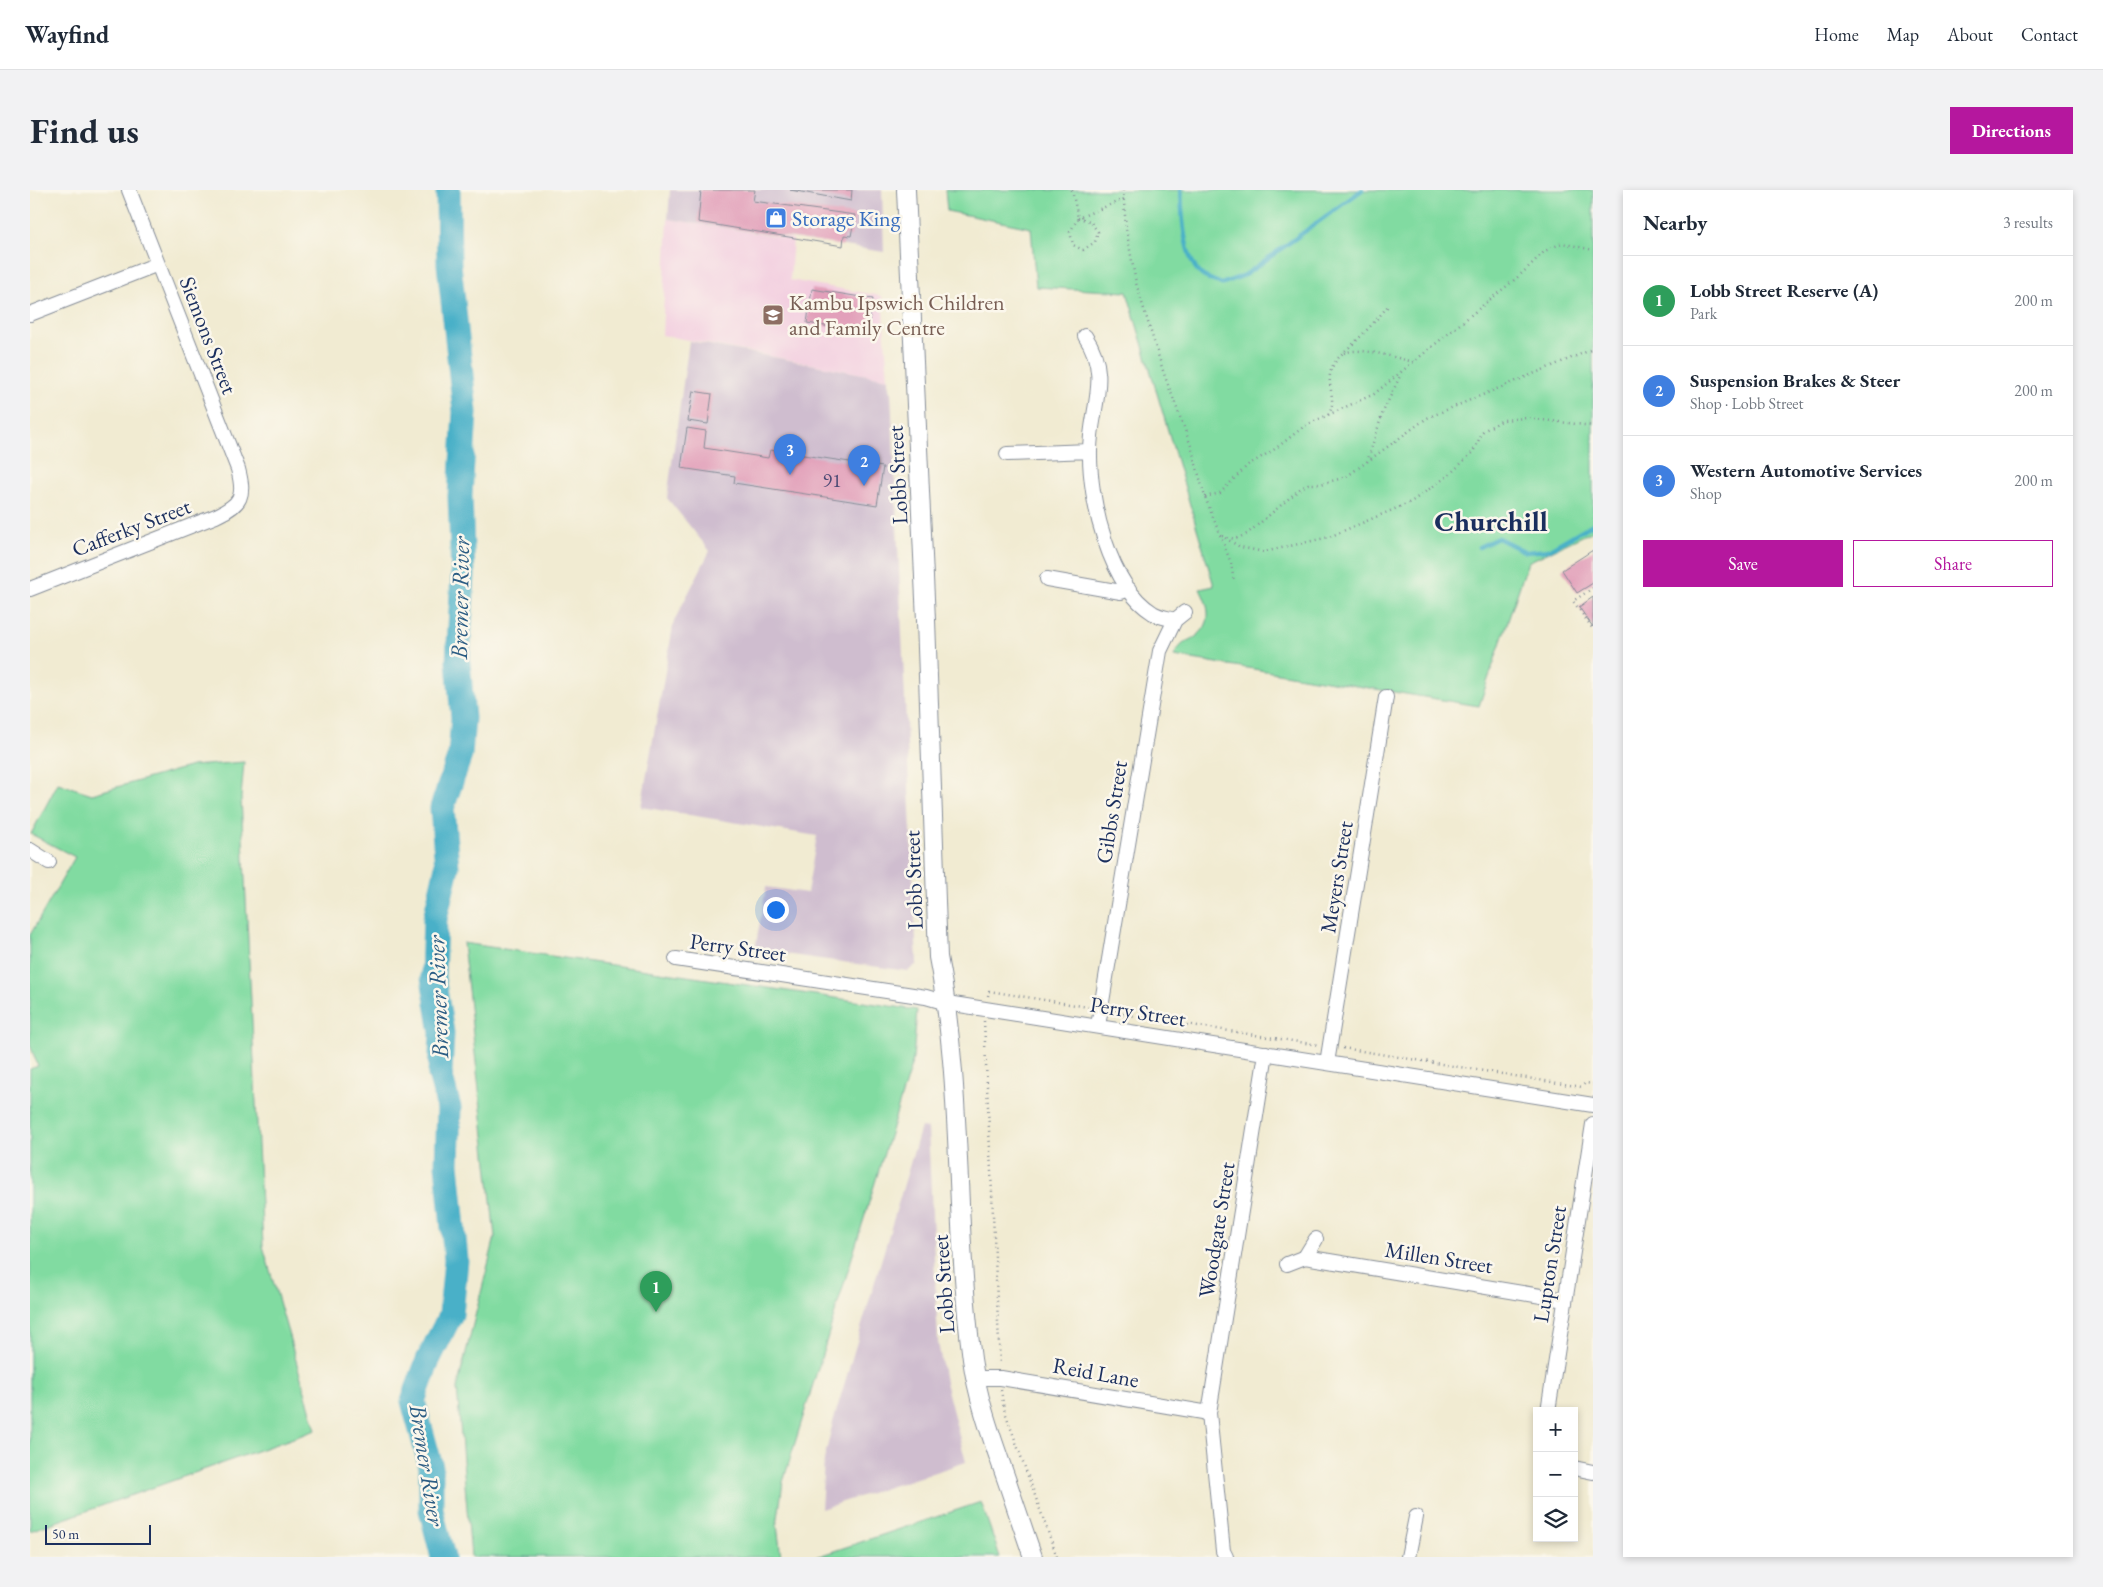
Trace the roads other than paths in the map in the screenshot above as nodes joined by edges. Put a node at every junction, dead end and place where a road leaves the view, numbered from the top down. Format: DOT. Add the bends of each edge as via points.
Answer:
graph roads {
  1 [pos="129,190"];
  2 [pos="906,190"];
  3 [pos="158,264"];
  4 [pos="30,314"];
  5 [pos="1085,336"];
  6 [pos="1090,451"];
  7 [pos="1007,454"];
  8 [pos="241,497"];
  9 [pos="1047,580"];
  10 [pos="30,589"];
  11 [pos="1129,589"];
  12 [pos="1386,697"];
  13 [pos="30,850"];
  14 [pos="49,862"];
  15 [pos="676,959"];
  16 [pos="947,1003"];
  17 [pos="1098,1026"];
  18 [pos="1266,1053"];
  19 [pos="1327,1063"];
  20 [pos="1593,1105"];
  21 [pos="1593,1124"];
  22 [pos="1316,1239"];
  23 [pos="1305,1257"];
  24 [pos="1287,1264"];
  25 [pos="1565,1300"];
  26 [pos="975,1378"];
  27 [pos="1549,1407"];
  28 [pos="1208,1413"];
  29 [pos="1578,1469"];
  30 [pos="1593,1472"];
  31 [pos="1416,1516"];
  32 [pos="1033,1557"];
  33 [pos="1226,1557"];
  34 [pos="1408,1557"];
  1 -- 3 [label="street, Siemons Street"];
  2 -- 16 [label="main road, Lobb Street" via="938,957"];
  3 -- 4 [label="street"];
  3 -- 8 [label="street, Siemons Street" via="238,469"];
  5 -- 6 [label="street" via="1095,350 1098,374"];
  6 -- 7 [label="street"];
  6 -- 11 [label="street" via="1092,497 1099,525"];
  8 -- 10 [label="street, Cafferky Street" via="231,510"];
  9 -- 11 [label="street" via="1120,592"];
  11 -- 17 [label="street, Gibbs Street" via="1154,613 1180,616 1160,651"];
  12 -- 19 [label="street, Meyers Street"];
  13 -- 14 [label="street"];
  15 -- 16 [label="street, Perry Street" via="926,997"];
  16 -- 17 [label="street, Perry Street"];
  16 -- 26 [label="main road, Lobb Street" via="954,1070 967,1311"];
  17 -- 18 [label="street, Perry Street"];
  18 -- 19 [label="street, Perry Street"];
  18 -- 28 [label="street, Woodgate Street"];
  19 -- 20 [label="street, Perry Street"];
  21 -- 25 [label="street, Lupton Street"];
  22 -- 23 [label="street"];
  23 -- 24 [label="street"];
  23 -- 25 [label="street, Millen Street"];
  25 -- 27 [label="street, Lupton Street"];
  26 -- 28 [label="street, Reid Lane" via="1001,1378"];
  26 -- 32 [label="main road, Lobb Street" via="984,1415"];
  28 -- 33 [label="street, Woodgate Street"];
  29 -- 30 [label="street"];
  31 -- 34 [label="street"];
}
